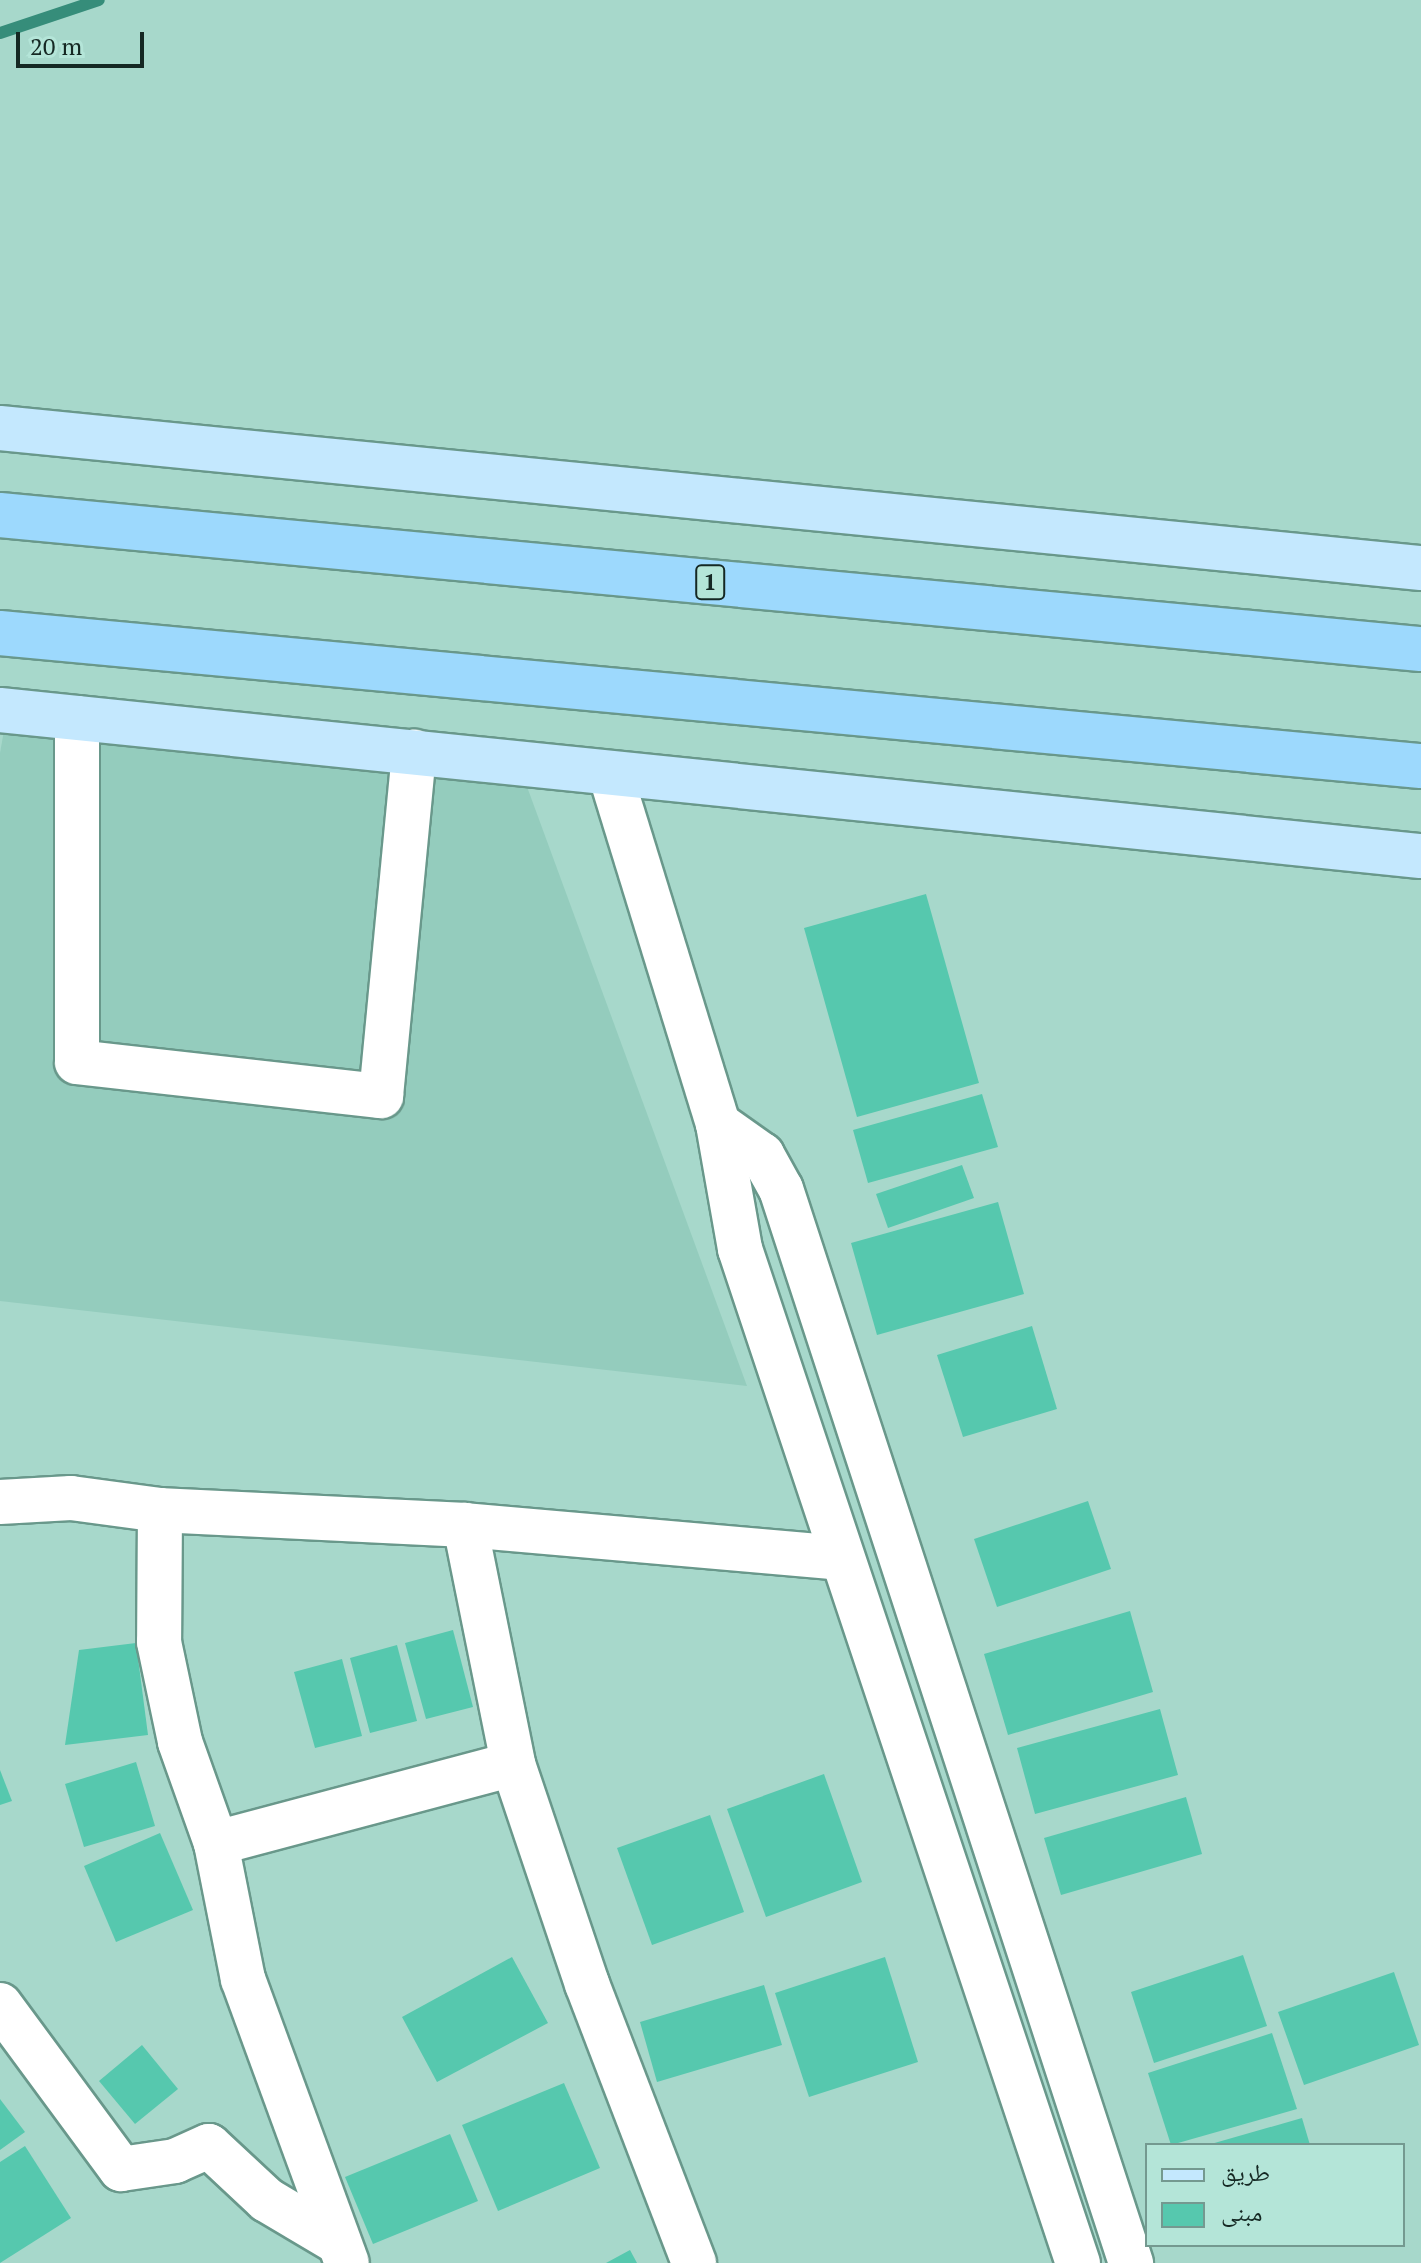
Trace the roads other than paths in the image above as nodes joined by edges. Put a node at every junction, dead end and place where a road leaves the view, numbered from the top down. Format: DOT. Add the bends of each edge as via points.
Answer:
graph roads {
  1 [pos="0,428"];
  2 [pos="0,515"];
  3 [pos="1421,568"];
  4 [pos="0,633"];
  5 [pos="1421,649"];
  6 [pos="0,710"];
  7 [pos="77,718"];
  8 [pos="414,752"];
  9 [pos="1421,766"];
  10 [pos="611,776"];
  11 [pos="1421,856"];
  12 [pos="718,1124"];
  13 [pos="0,1502"];
  14 [pos="160,1510"];
  15 [pos="465,1525"];
  16 [pos="839,1558"];
  17 [pos="513,1764"];
  18 [pos="216,1843"];
  19 [pos="0,2005"];
  20 [pos="341,2252"];
  21 [pos="694,2263"];
  22 [pos="1078,2263"];
  23 [pos="1131,2263"];
  1 -- 3 [label="main road"];
  2 -- 5 [label="highway, 1"];
  4 -- 9 [label="highway"];
  6 -- 7 [label="main road"];
  7 -- 8 [label="main road"];
  7 -- 8 [label="street" via="77,1062 381,1096"];
  8 -- 10 [label="main road"];
  10 -- 11 [label="main road"];
  10 -- 12 [label="street"];
  12 -- 16 [label="street" via="740,1249"];
  12 -- 23 [label="street" via="762,1155 781,1189"];
  13 -- 14 [label="street" via="71,1498"];
  14 -- 15 [label="street"];
  14 -- 18 [label="street" via="159,1642 180,1742"];
  15 -- 16 [label="street"];
  15 -- 17 [label="street"];
  16 -- 22 [label="street"];
  17 -- 18 [label="street"];
  17 -- 21 [label="street" via="558,1904"];
  18 -- 20 [label="street" via="243,1979"];
  19 -- 20 [label="street" via="121,2169 175,2161 209,2146 267,2200"];
}
